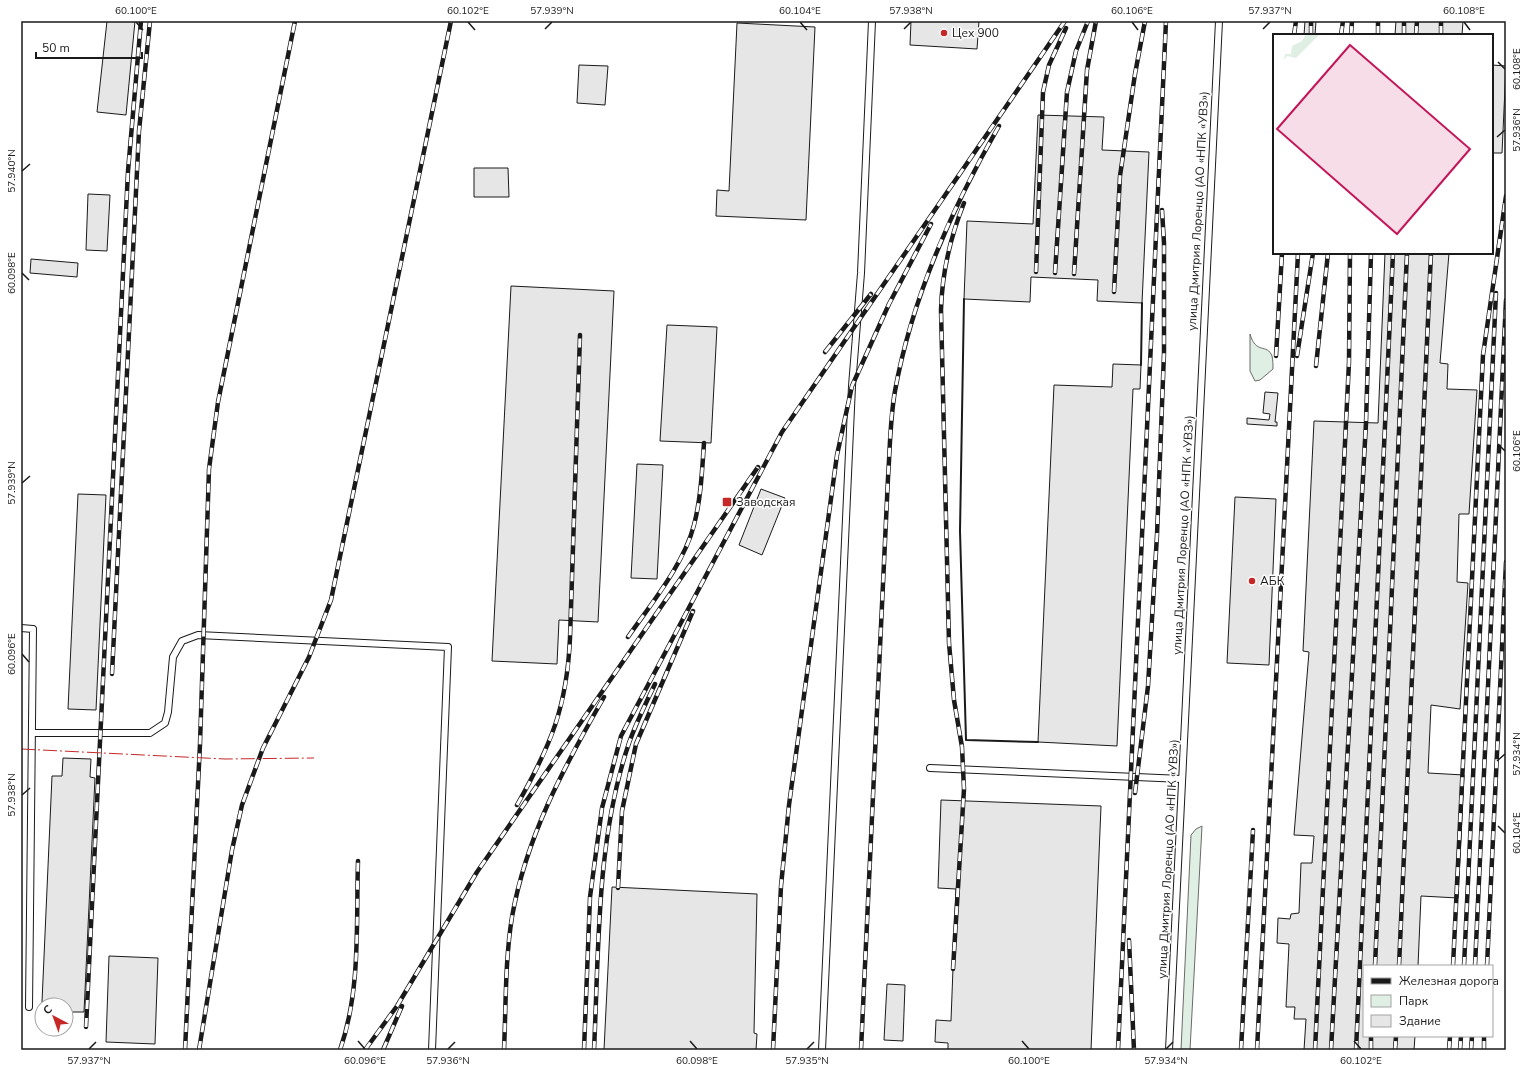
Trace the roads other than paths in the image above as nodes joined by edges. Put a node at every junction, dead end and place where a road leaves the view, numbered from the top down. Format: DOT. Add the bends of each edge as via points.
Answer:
graph roads {
  1 [pos="872,21"];
  2 [pos="1219,21"];
  3 [pos="21,628"];
  4 [pos="32,733"];
  5 [pos="930,768"];
  6 [pos="1182,779"];
  7 [pos="29,1007"];
  8 [pos="432,1050"];
  9 [pos="822,1050"];
  10 [pos="1169,1050"];
  1 -- 9 [label="lane" via="852,386"];
  2 -- 6 [label="lane, улица Дмитрия Лоренцо (АО «НПК «УВЗ»)"];
  3 -- 4 [label="lane" via="33,629"];
  4 -- 7 [label="lane"];
  4 -- 8 [label="lane" via="150,732 165,724 173,657 182,641 198,635 448,647"];
  5 -- 6 [label="lane"];
  6 -- 10 [label="lane, улица Дмитрия Лоренцо (АО «НПК «УВЗ»)"];
}
